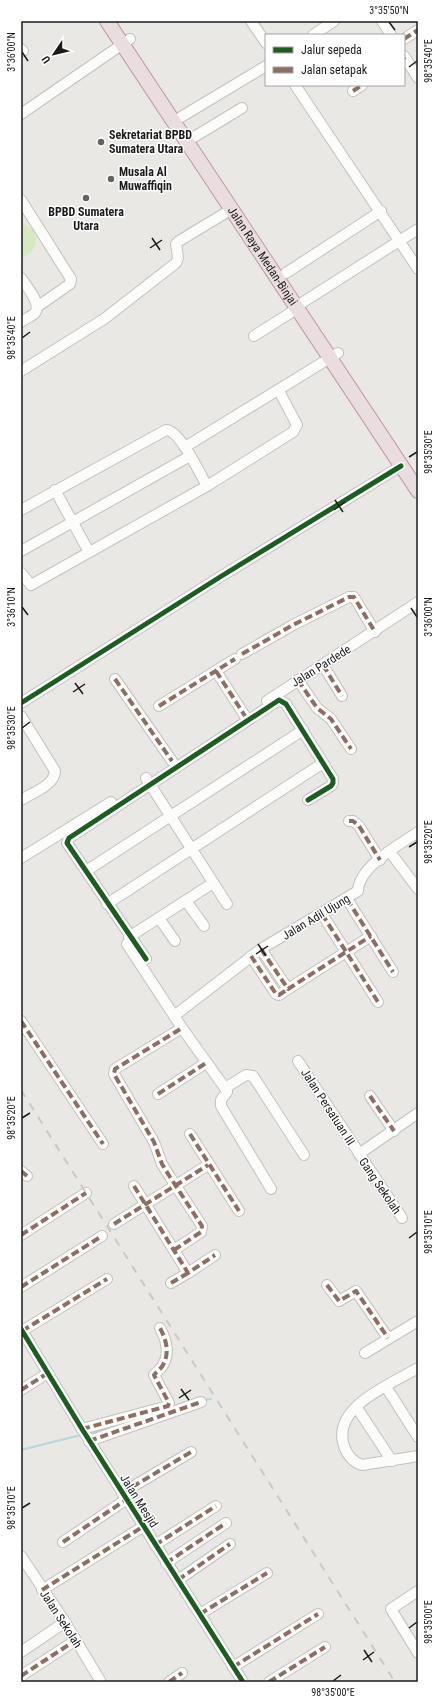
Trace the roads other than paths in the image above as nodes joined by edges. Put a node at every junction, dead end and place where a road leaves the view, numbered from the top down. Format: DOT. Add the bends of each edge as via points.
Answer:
graph roads {
  1 [pos="107,21"];
  2 [pos="117,21"];
  3 [pos="251,21"];
  4 [pos="333,21"];
  5 [pos="382,21"];
  6 [pos="418,30"];
  7 [pos="314,34"];
  8 [pos="390,34"];
  9 [pos="405,38"];
  10 [pos="126,42"];
  11 [pos="265,42"];
  12 [pos="405,58"];
  13 [pos="265,67"];
  14 [pos="418,78"];
  15 [pos="296,86"];
  16 [pos="360,86"];
  17 [pos="353,91"];
  18 [pos="242,108"];
  19 [pos="21,114"];
  20 [pos="181,118"];
  21 [pos="194,137"];
  22 [pos="21,200"];
  23 [pos="232,209"];
  24 [pos="381,211"];
  25 [pos="418,229"];
  26 [pos="400,241"];
  27 [pos="418,268"];
  28 [pos="286,273"];
  29 [pos="21,278"];
  30 [pos="300,305"];
  31 [pos="37,307"];
  32 [pos="21,322"];
  33 [pos="254,336"];
  34 [pos="335,356"];
  35 [pos="21,371"];
  36 [pos="279,391"];
  37 [pos="188,451"];
  38 [pos="401,466"];
  39 [pos="418,475"];
  40 [pos="207,486"];
  41 [pos="55,490"];
  42 [pos="418,491"];
  43 [pos="21,510"];
  44 [pos="72,522"];
  45 [pos="21,551"];
  46 [pos="89,552"];
  47 [pos="21,573"];
  48 [pos="418,602"];
  49 [pos="374,632"];
  50 [pos="323,665"];
  51 [pos="216,671"];
  52 [pos="115,679"];
  53 [pos="298,680"];
  54 [pos="342,696"];
  55 [pos="21,703"];
  56 [pos="159,706"];
  57 [pos="21,716"];
  58 [pos="245,716"];
  59 [pos="302,730"];
  60 [pos="351,749"];
  61 [pos="172,761"];
  62 [pos="323,763"];
  63 [pos="148,781"];
  64 [pos="21,800"];
  65 [pos="308,800"];
  66 [pos="171,817"];
  67 [pos="349,821"];
  68 [pos="418,832"];
  69 [pos="58,836"];
  70 [pos="192,849"];
  71 [pos="390,852"];
  72 [pos="21,858"];
  73 [pos="380,860"];
  74 [pos="86,871"];
  75 [pos="213,883"];
  76 [pos="418,889"];
  77 [pos="347,899"];
  78 [pos="186,901"];
  79 [pos="107,904"];
  80 [pos="227,904"];
  81 [pos="322,914"];
  82 [pos="159,918"];
  83 [pos="204,926"];
  84 [pos="371,936"];
  85 [pos="129,937"];
  86 [pos="175,941"];
  87 [pos="261,949"];
  88 [pos="347,952"];
  89 [pos="251,956"];
  90 [pos="146,959"];
  91 [pos="393,972"];
  92 [pos="288,989"];
  93 [pos="378,1002"];
  94 [pos="174,1016"];
  95 [pos="21,1021"];
  96 [pos="182,1028"];
  97 [pos="298,1061"];
  98 [pos="206,1063"];
  99 [pos="225,1088"];
  100 [pos="158,1094"];
  101 [pos="370,1096"];
  102 [pos="418,1114"];
  103 [pos="394,1131"];
  104 [pos="190,1134"];
  105 [pos="104,1144"];
  106 [pos="359,1154"];
  107 [pos="304,1155"];
  108 [pos="208,1165"];
  109 [pos="134,1186"];
  110 [pos="175,1186"];
  111 [pos="271,1189"];
  112 [pos="86,1193"];
  113 [pos="146,1204"];
  114 [pos="239,1211"];
  115 [pos="402,1218"];
  116 [pos="114,1224"];
  117 [pos="21,1235"];
  118 [pos="102,1236"];
  119 [pos="174,1250"];
  120 [pos="215,1255"];
  121 [pos="188,1273"];
  122 [pos="107,1280"];
  123 [pos="171,1283"];
  124 [pos="327,1285"];
  125 [pos="21,1287"];
  126 [pos="418,1321"];
  127 [pos="160,1328"];
  128 [pos="22,1333"];
  129 [pos="388,1338"];
  130 [pos="365,1353"];
  131 [pos="417,1370"];
  132 [pos="48,1373"];
  133 [pos="386,1387"];
  134 [pos="21,1390"];
  135 [pos="201,1402"];
  136 [pos="357,1408"];
  137 [pos="86,1435"];
  138 [pos="418,1438"];
  139 [pos="191,1452"];
  140 [pos="418,1456"];
  141 [pos="392,1461"];
  142 [pos="125,1496"];
  143 [pos="216,1506"];
  144 [pos="226,1523"];
  145 [pos="144,1526"];
  146 [pos="63,1542"];
  147 [pos="230,1544"];
  148 [pos="156,1545"];
  149 [pos="21,1556"];
  150 [pos="166,1563"];
  151 [pos="267,1573"];
  152 [pos="178,1580"];
  153 [pos="42,1590"];
  154 [pos="418,1591"];
  155 [pos="200,1614"];
  156 [pos="318,1614"];
  157 [pos="65,1622"];
  158 [pos="76,1640"];
  159 [pos="325,1646"];
  160 [pos="21,1652"];
  161 [pos="418,1653"];
  162 [pos="233,1667"];
  163 [pos="182,1673"];
  164 [pos="21,1676"];
  165 [pos="101,1682"];
  166 [pos="169,1682"];
  167 [pos="243,1682"];
  168 [pos="268,1682"];
  1 -- 10 [label="highway, Jalan Raya Medan-Binjai"];
  2 -- 10 [label="highway, Jalan Raya Medan-Binjai"];
  3 -- 11 [label="street"];
  4 -- 7 [label="street"];
  5 -- 8 [label="street"];
  6 -- 9 [label="street"];
  10 -- 19 [label="street"];
  10 -- 20 [label="highway, Jalan Raya Medan-Binjai"];
  10 -- 23 [label="highway, Jalan Raya Medan-Binjai"];
  12 -- 14 [label="street"];
  13 -- 20 [label="street"];
  15 -- 24 [label="street"];
  16 -- 17 [label="street"];
  18 -- 21 [label="street"];
  20 -- 21 [label="highway, Jalan Raya Medan-Binjai"];
  21 -- 28 [label="highway, Jalan Raya Medan-Binjai"];
  22 -- 31 [label="street" via="71,279 70,284 63,290"];
  23 -- 30 [label="highway, Jalan Raya Medan-Binjai"];
  23 -- 35 [label="street" via="179,240 176,244 176,263 104,319"];
  24 -- 26 [label="street"];
  24 -- 28 [label="street"];
  25 -- 26 [label="street"];
  26 -- 27 [label="street"];
  26 -- 30 [label="street"];
  28 -- 30 [label="highway, Jalan Raya Medan-Binjai"];
  29 -- 31 [label="street" via="36,301"];
  30 -- 33 [label="street"];
  30 -- 34 [label="highway, Jalan Raya Medan-Binjai"];
  31 -- 32 [label="street" via="34,313"];
  34 -- 36 [label="street"];
  34 -- 38 [label="highway, Jalan Raya Medan-Binjai"];
  34 -- 39 [label="highway, Jalan Raya Medan-Binjai"];
  36 -- 37 [label="street"];
  36 -- 40 [label="street" via="293,416 296,428"];
  37 -- 40 [label="street"];
  37 -- 41 [label="street" via="172,431 166,430"];
  37 -- 44 [label="street"];
  38 -- 42 [label="highway, Jalan Raya Medan-Binjai"];
  38 -- 55 [label="street"];
  40 -- 46 [label="street"];
  41 -- 43 [label="street"];
  41 -- 44 [label="street"];
  44 -- 45 [label="street"];
  44 -- 46 [label="street"];
  46 -- 47 [label="street" via="30,586"];
  48 -- 49 [label="street, Jalan Pardede"];
  49 -- 50 [label="street, Jalan Pardede"];
  49 -- 51 [label="street" via="354,597 349,596 293,625"];
  50 -- 53 [label="street, Jalan Pardede"];
  50 -- 54 [label="street"];
  51 -- 56 [label="street"];
  51 -- 58 [label="street"];
  52 -- 61 [label="street"];
  53 -- 58 [label="street, Jalan Pardede"];
  53 -- 60 [label="street" via="317,708 331,719"];
  57 -- 64 [label="street" via="56,770 50,782"];
  58 -- 61 [label="street, Jalan Pardede"];
  59 -- 62 [label="street"];
  59 -- 63 [label="street" via="286,704 279,700"];
  59 -- 66 [label="street"];
  61 -- 63 [label="street, Jalan Pardede"];
  62 -- 65 [label="street" via="333,783"];
  62 -- 70 [label="street"];
  63 -- 66 [label="street"];
  63 -- 69 [label="street, Jalan Pardede"];
  63 -- 74 [label="street" via="69,838 67,843"];
  66 -- 70 [label="street"];
  66 -- 74 [label="street"];
  67 -- 73 [label="street" via="360,826"];
  68 -- 71 [label="street, Jalan Adil Ujung"];
  69 -- 72 [label="street, Jalan Pardede"];
  69 -- 94 [label="street"];
  70 -- 75 [label="street"];
  70 -- 79 [label="street"];
  71 -- 73 [label="street, Jalan Adil Ujung"];
  71 -- 76 [label="street"];
  73 -- 77 [label="street, Jalan Adil Ujung" via="360,879 358,891"];
  74 -- 79 [label="street"];
  75 -- 78 [label="street"];
  75 -- 80 [label="street"];
  77 -- 81 [label="street, Jalan Adil Ujung"];
  77 -- 84 [label="street"];
  78 -- 82 [label="street"];
  78 -- 83 [label="street"];
  79 -- 85 [label="street"];
  81 -- 87 [label="street, Jalan Adil Ujung"];
  81 -- 88 [label="street"];
  82 -- 85 [label="street"];
  82 -- 86 [label="street"];
  84 -- 88 [label="street"];
  84 -- 91 [label="street"];
  85 -- 90 [label="street"];
  87 -- 89 [label="street, Jalan Adil Ujung"];
  87 -- 92 [label="street"];
  88 -- 92 [label="street"];
  88 -- 93 [label="street"];
  89 -- 92 [label="street" via="276,994 279,995"];
  89 -- 94 [label="street, Jalan Adil Ujung"];
  94 -- 96 [label="street"];
  95 -- 105 [label="street"];
  96 -- 98 [label="street"];
  96 -- 110 [label="street" via="114,1071 154,1142 162,1164"];
  97 -- 106 [label="street, Jalan Persatuan III"];
  98 -- 99 [label="street"];
  98 -- 100 [label="street"];
  99 -- 107 [label="street" via="246,1075 253,1076"];
  99 -- 111 [label="street" via="227,1092 221,1100 221,1106"];
  101 -- 103 [label="street"];
  102 -- 103 [label="street"];
  103 -- 106 [label="street"];
  104 -- 108 [label="street"];
  106 -- 115 [label="street, Gang Sekolah"];
  108 -- 110 [label="street"];
  108 -- 114 [label="street"];
  109 -- 113 [label="street"];
  110 -- 113 [label="street"];
  110 -- 119 [label="street" via="202,1229"];
  112 -- 117 [label="street"];
  113 -- 116 [label="street"];
  113 -- 119 [label="street"];
  118 -- 125 [label="street"];
  119 -- 121 [label="street"];
  120 -- 121 [label="street"];
  121 -- 123 [label="street"];
  122 -- 128 [label="street"];
  124 -- 129 [label="street" via="339,1301 356,1291"];
  126 -- 129 [label="street"];
  127 -- 137 [label="street" via="167,1348 163,1366 154,1375 170,1403 168,1406"];
  128 -- 132 [label="street, Jalan Mesjid"];
  129 -- 130 [label="street"];
  131 -- 133 [label="street"];
  132 -- 134 [label="street"];
  132 -- 137 [label="street, Jalan Mesjid"];
  133 -- 136 [label="street" via="367,1396"];
  133 -- 138 [label="street"];
  135 -- 137 [label="street"];
  136 -- 141 [label="street"];
  136 -- 141 [label="street" via="345,1424 343,1442 346,1452 362,1466"];
  137 -- 142 [label="street, Jalan Mesjid"];
  139 -- 142 [label="street"];
  140 -- 141 [label="street"];
  142 -- 145 [label="street, Jalan Mesjid"];
  142 -- 146 [label="street"];
  143 -- 148 [label="street"];
  144 -- 150 [label="street"];
  145 -- 148 [label="street, Jalan Mesjid"];
  145 -- 153 [label="street"];
  147 -- 152 [label="street"];
  148 -- 150 [label="street, Jalan Mesjid"];
  149 -- 153 [label="street, Jalan Sekolah"];
  150 -- 152 [label="street, Jalan Mesjid"];
  151 -- 155 [label="street"];
  152 -- 155 [label="street, Jalan Mesjid"];
  153 -- 157 [label="street, Jalan Sekolah"];
  154 -- 161 [label="street" via="391,1609"];
  155 -- 162 [label="street, Jalan Mesjid"];
  156 -- 162 [label="street"];
  157 -- 158 [label="street, Jalan Sekolah"];
  157 -- 160 [label="street"];
  158 -- 164 [label="street"];
  158 -- 165 [label="street, Jalan Sekolah"];
  159 -- 168 [label="street"];
  162 -- 167 [label="street, Jalan Mesjid"];
  163 -- 166 [label="street"];
}
